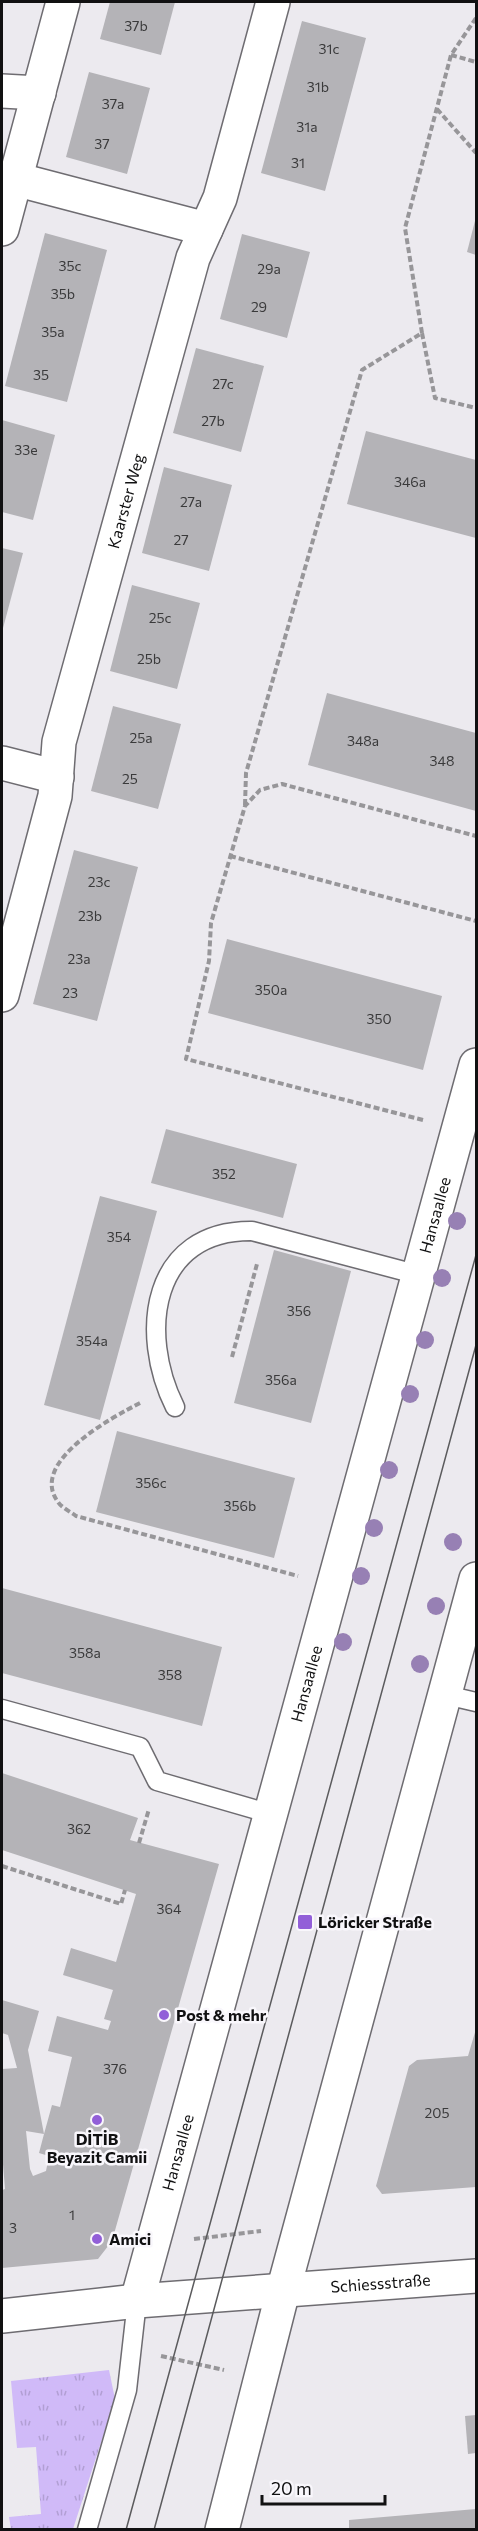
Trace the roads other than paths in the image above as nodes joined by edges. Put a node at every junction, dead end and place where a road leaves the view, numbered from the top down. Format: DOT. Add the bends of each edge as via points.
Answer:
graph roads {
  1 [pos="63,2"];
  2 [pos="273,2"];
  3 [pos="2,92"];
  4 [pos="39,93"];
  5 [pos="15,178"];
  6 [pos="2,229"];
  7 [pos="206,229"];
  8 [pos="2,763"];
  9 [pos="57,777"];
  10 [pos="2,995"];
  11 [pos="477,1065"];
  12 [pos="419,1275"];
  13 [pos="175,1407"];
  14 [pos="477,1579"];
  15 [pos="461,1699"];
  16 [pos="2,1709"];
  17 [pos="272,1814"];
  18 [pos="477,2276"];
  19 [pos="282,2291"];
  20 [pos="137,2301"];
  21 [pos="2,2316"];
  22 [pos="87,2529"];
  23 [pos="222,2529"];
  1 -- 4 [label="street"];
  2 -- 7 [label="street, Kaarster Weg" via="220,198"];
  3 -- 4 [label="street"];
  4 -- 5 [label="street"];
  5 -- 6 [label="street"];
  5 -- 7 [label="street"];
  7 -- 9 [label="street, Kaarster Weg" via="193,258 68,708 59,742"];
  8 -- 9 [label="street"];
  9 -- 10 [label="street, Kaarster Weg"];
  11 -- 12 [label="street, Hansaallee"];
  12 -- 13 [label="lane" via="265,1234 232,1231 206,1238 189,1248 166,1278 155,1323 166,1389"];
  12 -- 17 [label="street, Hansaallee"];
  14 -- 15 [label="street"];
  15 -- 19 [label="street"];
  16 -- 17 [label="lane" via="140,1747 157,1781"];
  17 -- 20 [label="street, Hansaallee"];
  18 -- 19 [label="street, Schiessstraße"];
  19 -- 20 [label="street"];
  19 -- 23 [label="street"];
  20 -- 21 [label="street"];
  20 -- 22 [label="lane" via="127,2390"];
}
